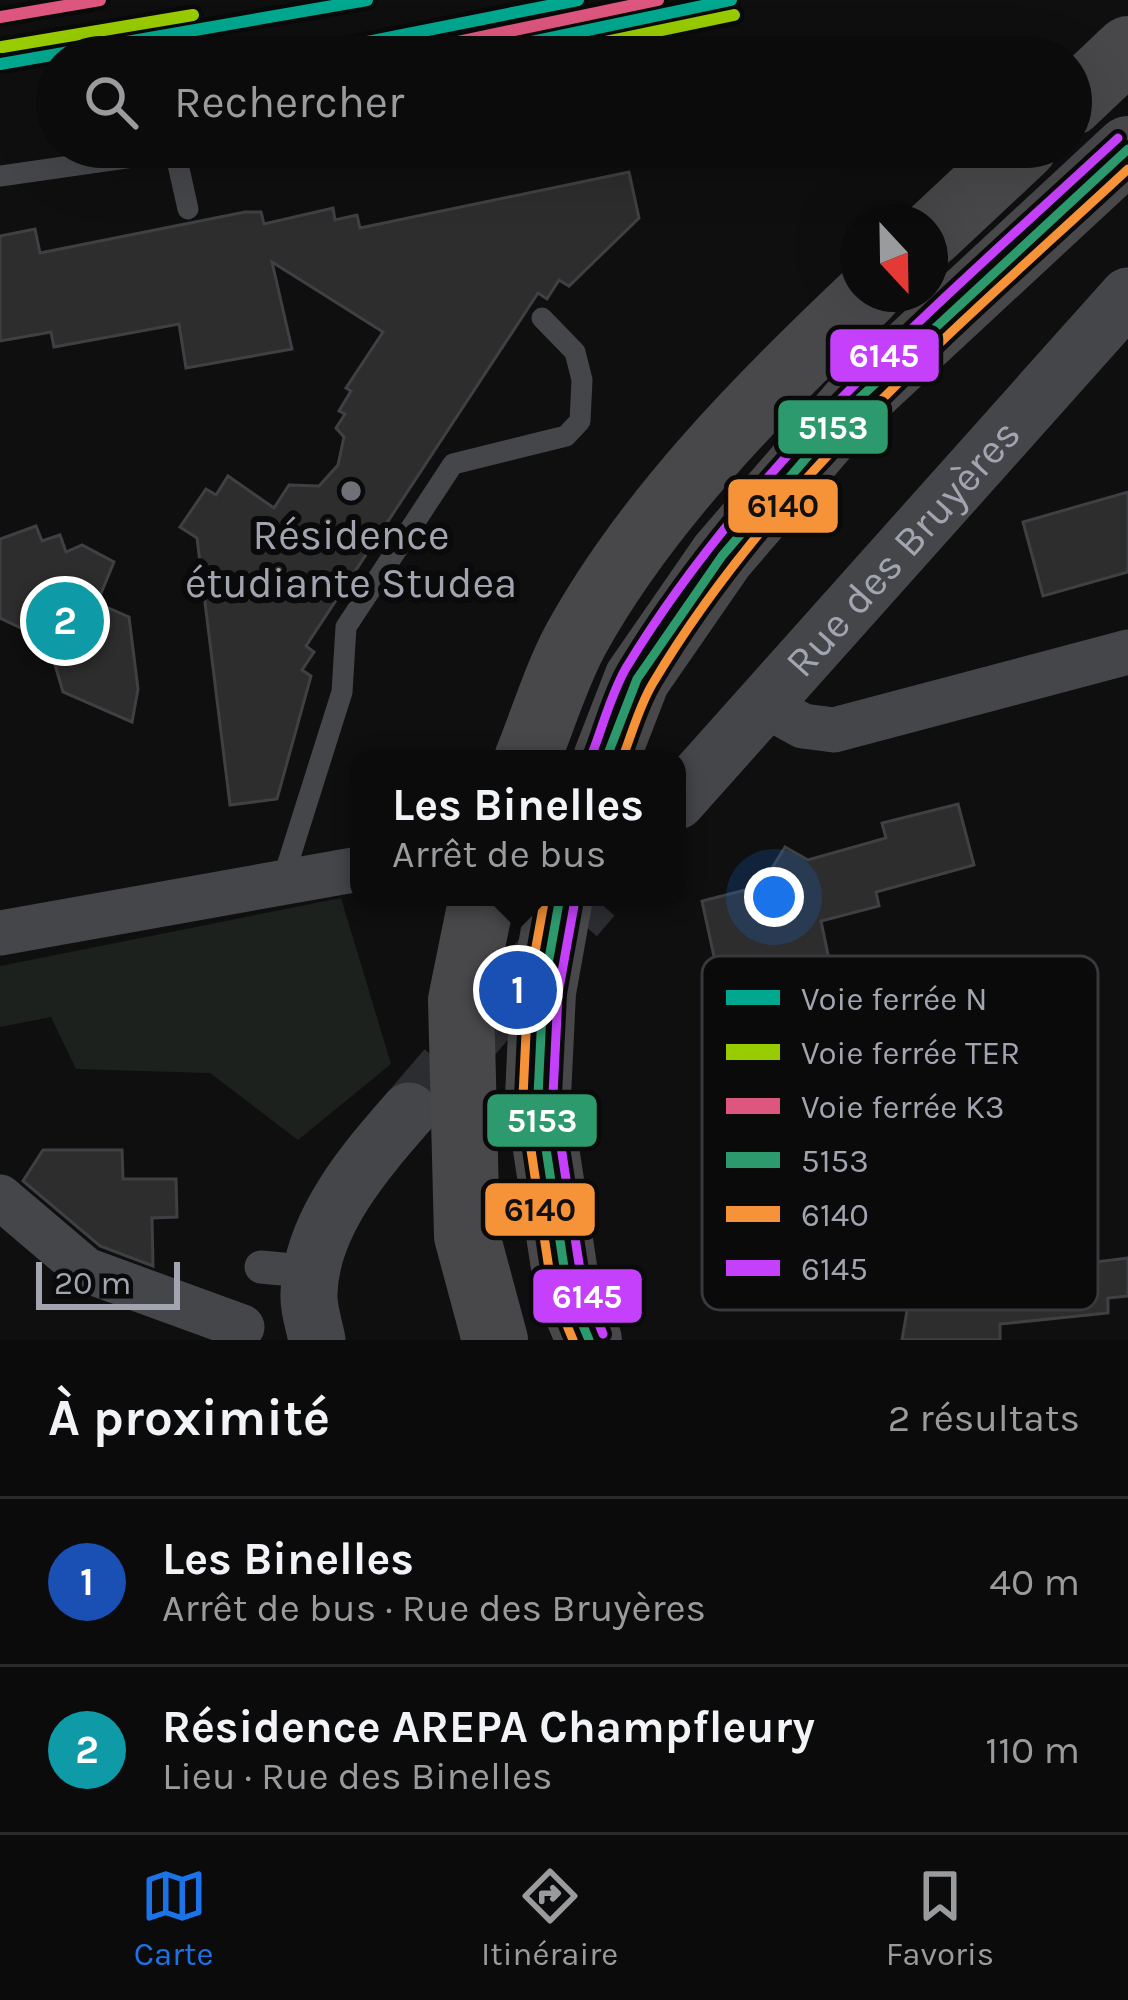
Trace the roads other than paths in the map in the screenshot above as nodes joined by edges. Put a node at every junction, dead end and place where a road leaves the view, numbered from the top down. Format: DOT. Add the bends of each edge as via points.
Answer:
graph roads {
  1 [pos="1128,49"];
  2 [pos="1092,83"];
  3 [pos="1128,149"];
  4 [pos="56,168"];
  5 [pos="179,168"];
  6 [pos="1002,168"];
  7 [pos="0,176"];
  8 [pos="188,209"];
  9 [pos="948,219"];
  10 [pos="1128,296"];
  11 [pos="849,312"];
  12 [pos="542,319"];
  13 [pos="1128,652"];
  14 [pos="763,704"];
  15 [pos="531,750"];
  16 [pos="609,750"];
  17 [pos="686,791"];
  18 [pos="350,871"];
  19 [pos="281,886"];
  20 [pos="480,906"];
  21 [pos="558,906"];
  22 [pos="0,932"];
  23 [pos="409,1111"];
  24 [pos="0,1197"];
  25 [pos="242,1328"];
  26 [pos="317,1340"];
  27 [pos="495,1340"];
  28 [pos="589,1340"];
  1 -- 2 [label="highway"];
  3 -- 16 [label="highway" via="851,406 722,556 637,679"];
  4 -- 7 [label="lane"];
  5 -- 8 [label="lane"];
  6 -- 9 [label="highway"];
  10 -- 14 [label="street, Rue des Bruyères"];
  11 -- 15 [label="highway" via="659,515 576,640"];
  12 -- 19 [label="lane" via="574,352 580,421 566,436 453,464 346,627 342,692"];
  13 -- 14 [label="street" via="834,730"];
  14 -- 17 [label="street, Rue des Bruyères"];
  18 -- 19 [label="street"];
  19 -- 22 [label="street"];
  20 -- 27 [label="highway, bridge" via="461,1000 467,1236"];
  21 -- 28 [label="highway, bridge" via="543,992 538,1096 566,1287"];
  23 -- 26 [label="street" via="364,1161 323,1234 287,1269 308,1293"];
  24 -- 25 [label="street" via="86,1270"];
}
